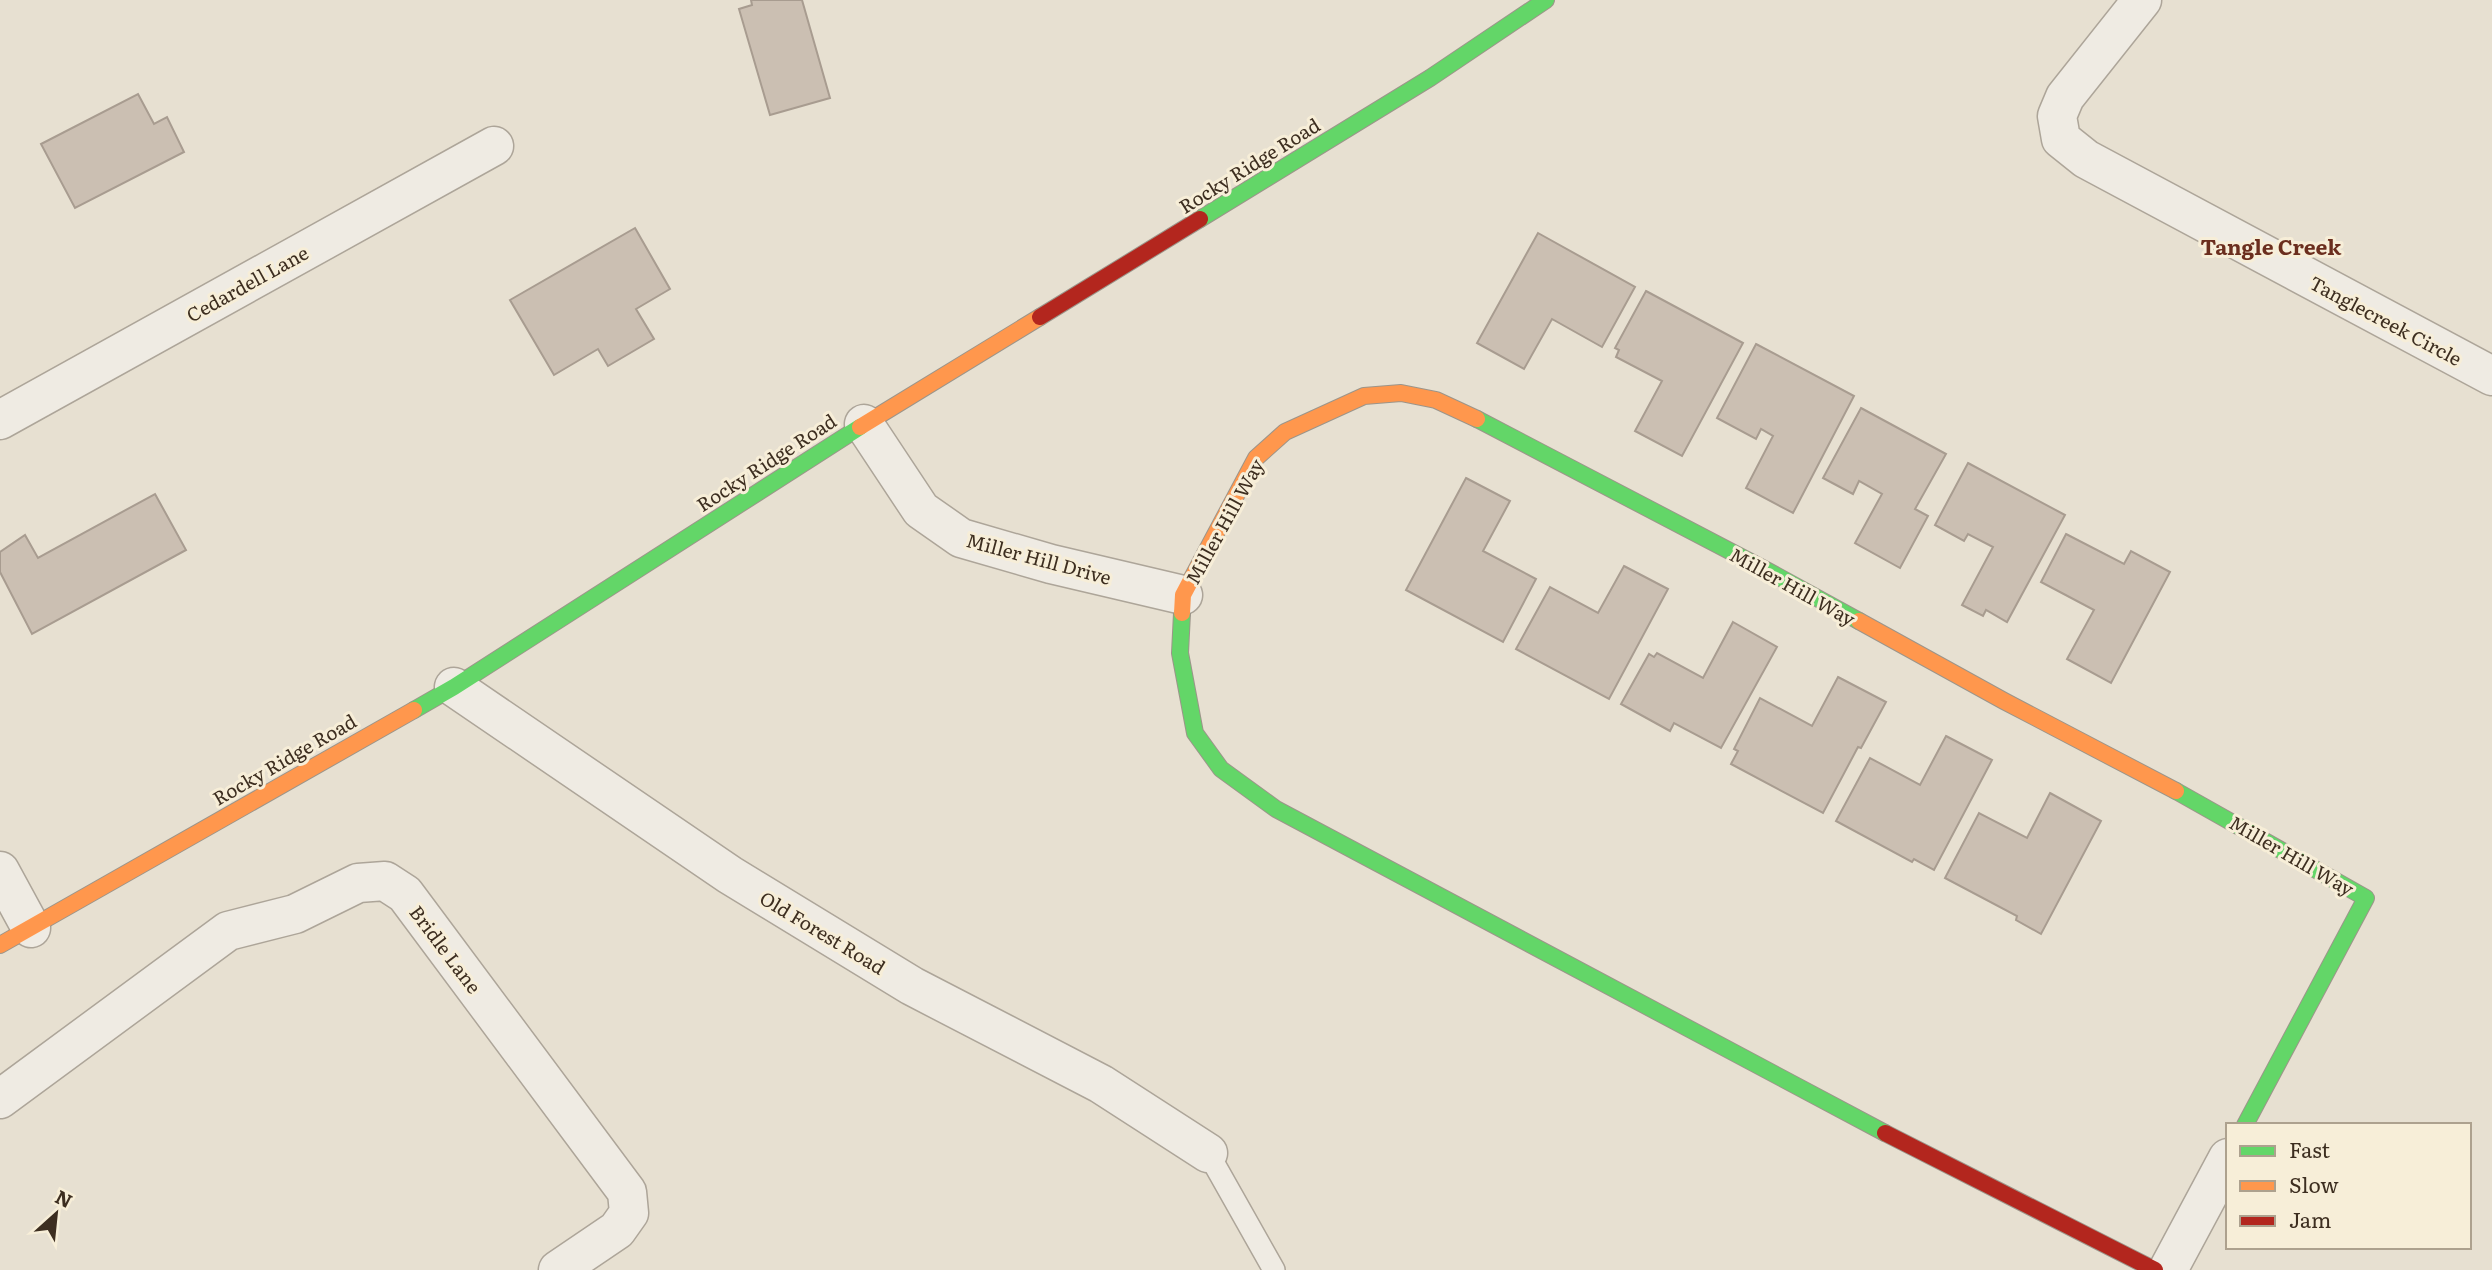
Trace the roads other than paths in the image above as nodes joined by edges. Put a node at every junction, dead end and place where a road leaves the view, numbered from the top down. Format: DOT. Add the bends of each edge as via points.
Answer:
graph roads {
  1 [pos="1546,0"];
  2 [pos="2142,0"];
  3 [pos="494,146"];
  4 [pos="2492,376"];
  5 [pos="0,420"];
  6 [pos="864,424"];
  7 [pos="1183,595"];
  8 [pos="454,687"];
  9 [pos="0,872"];
  10 [pos="15,937"];
  11 [pos="0,1099"];
  12 [pos="2246,1123"];
  13 [pos="1208,1153"];
  14 [pos="2226,1162"];
  15 [pos="558,1270"];
  16 [pos="1274,1270"];
  17 [pos="2155,1270"];
  18 [pos="2168,1270"];
  1 -- 6 [label="street, Rocky Ridge Road" via="1430,78"];
  2 -- 4 [label="street, Tanglecreek Circle" via="2065,97 2057,116 2061,139 2086,159"];
  3 -- 5 [label="street, Cedardell Lane"];
  6 -- 7 [label="street, Miller Hill Drive" via="922,510 961,538"];
  6 -- 8 [label="street, Rocky Ridge Road"];
  7 -- 12 [label="street, Miller Hill Way" via="1256,458 1285,432 1364,396 1401,393 1436,400 1500,430 2229,819 2367,898"];
  7 -- 17 [label="street, Miller Hill Way" via="1180,653 1195,733 1221,769 1276,809 1835,1107"];
  8 -- 10 [label="street, Rocky Ridge Road"];
  8 -- 13 [label="street, Old Forest Road" via="730,875 912,986 1101,1084"];
  9 -- 10 [label="street"];
  11 -- 15 [label="street, Bridle Lane" via="228,932 295,915 358,883 385,881 405,894 627,1192 629,1213 617,1230"];
  13 -- 16 [label="lane"];
  14 -- 18 [label="street"];
}
